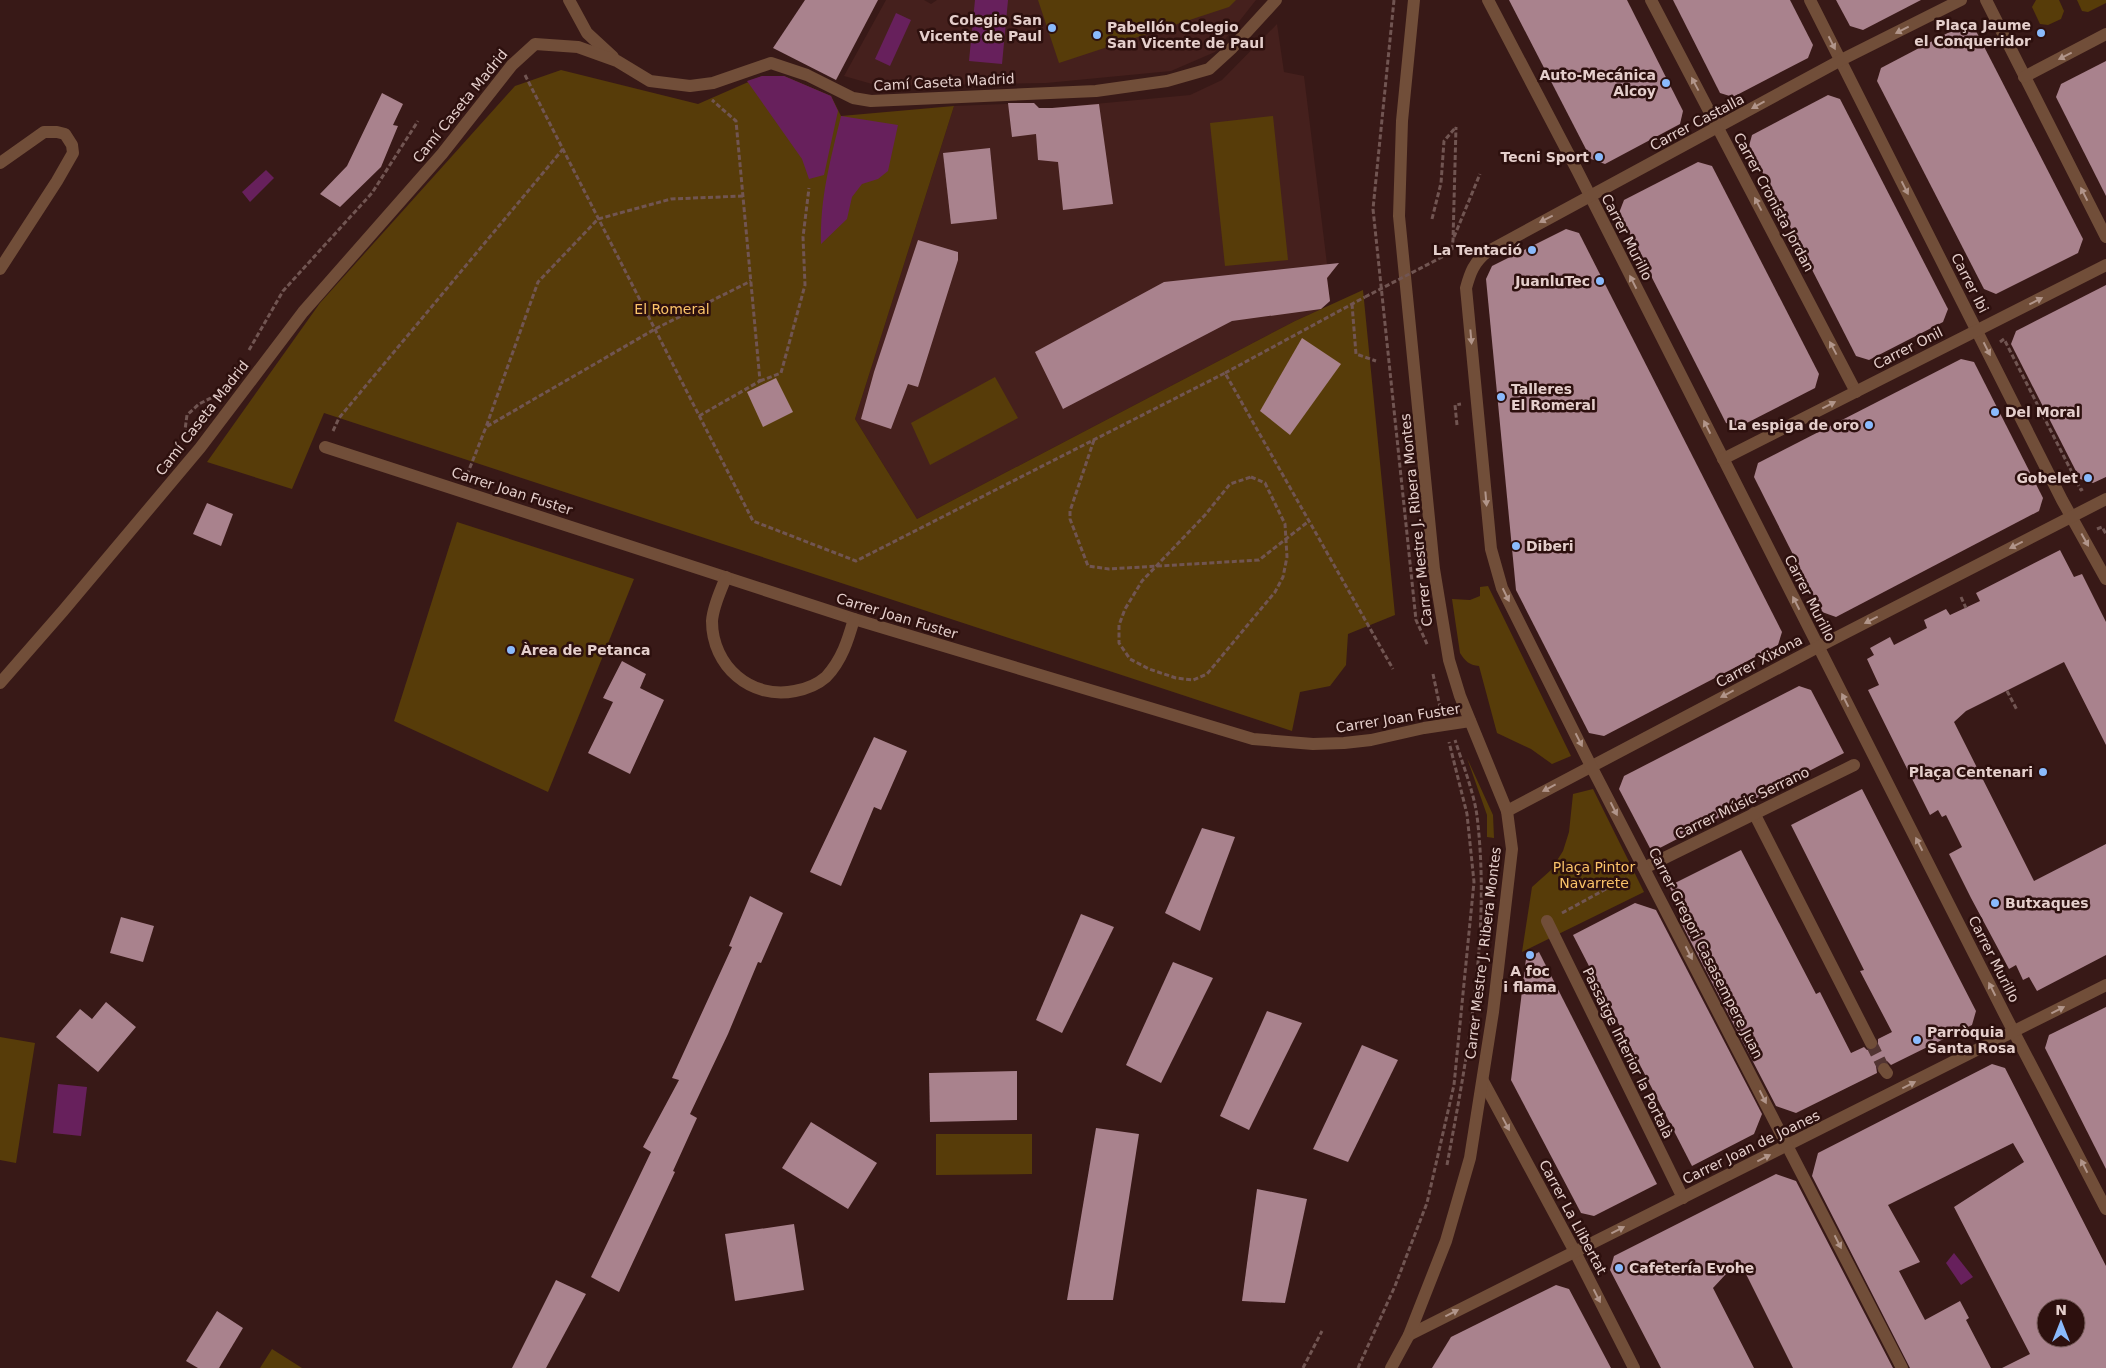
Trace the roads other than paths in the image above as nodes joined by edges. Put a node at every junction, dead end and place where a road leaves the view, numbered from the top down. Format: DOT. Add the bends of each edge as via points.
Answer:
graph roads {
  1 [pos="569,0"];
  2 [pos="1276,0"];
  3 [pos="1414,0"];
  4 [pos="1488,0"];
  5 [pos="1651,0"];
  6 [pos="1810,0"];
  7 [pos="1961,0"];
  8 [pos="1986,0"];
  9 [pos="2106,34"];
  10 [pos="1840,60"];
  11 [pos="617,61"];
  12 [pos="2024,77"];
  13 [pos="1718,127"];
  14 [pos="0,163"];
  15 [pos="1590,197"];
  16 [pos="2106,237"];
  17 [pos="2106,265"];
  18 [pos="0,269"];
  19 [pos="1977,330"];
  20 [pos="1856,392"];
  21 [pos="326,446"];
  22 [pos="1723,459"];
  23 [pos="2106,499"];
  24 [pos="2072,517"];
  25 [pos="1491,549"];
  26 [pos="726,577"];
  27 [pos="2106,579"];
  28 [pos="854,619"];
  29 [pos="1818,646"];
  30 [pos="0,683"];
  31 [pos="1470,721"];
  32 [pos="1854,765"];
  33 [pos="1591,766"];
  34 [pos="1507,811"];
  35 [pos="1754,813"];
  36 [pos="1644,868"];
  37 [pos="1547,921"];
  38 [pos="2106,985"];
  39 [pos="2014,1033"];
  40 [pos="1871,1043"];
  41 [pos="1483,1082"];
  42 [pos="1788,1146"];
  43 [pos="1683,1198"];
  44 [pos="2106,1209"];
  45 [pos="1575,1252"];
  46 [pos="1408,1335"];
  47 [pos="1391,1368"];
  48 [pos="1634,1368"];
  49 [pos="1902,1368"];
  1 -- 11 [label="street" via="587,34"];
  2 -- 11 [label="street, Camí Caseta Madrid" via="1209,69 1167,81 1096,91 871,101 853,98 808,75 771,63 713,83 694,86 650,82"];
  3 -- 31 [label="street, Carrer Mestre J. Ribera Montes" via="1402,121 1400,216 1434,569 1449,660"];
  4 -- 15 [label="street, Carrer Murillo"];
  13 -- 5 [label="street, Carrer Cronista Jordan, one-way"];
  6 -- 10 [label="street, Carrer Ibi, one-way"];
  7 -- 10 [label="street, Carrer Castalla, one-way"];
  8 -- 12 [label="street"];
  9 -- 12 [label="street, one-way"];
  10 -- 13 [label="street, Carrer Castalla, one-way"];
  10 -- 19 [label="street, Carrer Ibi, one-way"];
  11 -- 30 [label="street, Camí Caseta Madrid" via="578,47 535,44 512,65 442,154 303,312 200,448"];
  16 -- 12 [label="street, one-way"];
  13 -- 15 [label="street, Carrer Castalla"];
  20 -- 13 [label="street, Carrer Cronista Jordan, one-way"];
  14 -- 18 [label="street" via="44,132 65,134 72,145 73,153 58,181"];
  22 -- 15 [label="street, Carrer Murillo, one-way"];
  15 -- 25 [label="street, Carrer Castalla, one-way" via="1487,252 1472,269 1466,288"];
  19 -- 17 [label="street, Carrer Onil, one-way"];
  19 -- 20 [label="street, Carrer Onil"];
  19 -- 24 [label="street, Carrer Ibi, one-way"];
  22 -- 20 [label="street, Carrer Onil, one-way"];
  21 -- 26 [label="street, Carrer Joan Fuster"];
  29 -- 22 [label="street, Carrer Murillo, one-way"];
  23 -- 24 [label="street, Carrer Xixona"];
  24 -- 27 [label="street, Carrer Ibi, one-way"];
  24 -- 29 [label="street, Carrer Xixona, one-way"];
  25 -- 33 [label="street, Carrer Gregori Casasempere Juan, one-way" via="1502,588"];
  26 -- 28 [label="street, Carrer Joan Fuster"];
  26 -- 28 [label="street" via="712,619 714,642 724,663 739,680 760,690 782,694 805,690 825,678 840,660"];
  28 -- 31 [label="street, Carrer Joan Fuster" via="1253,739 1344,743"];
  29 -- 33 [label="street, Carrer Xixona, one-way"];
  39 -- 29 [label="street, Carrer Murillo, one-way"];
  31 -- 34 [label="street, Carrer Mestre J. Ribera Montes"];
  32 -- 35 [label="street, Carrer Músic Serrano"];
  33 -- 34 [label="street, Carrer Xixona, one-way"];
  33 -- 36 [label="street, Carrer Gregori Casasempere Juan, one-way"];
  34 -- 41 [label="street, Carrer Mestre J. Ribera Montes" via="1512,849 1511,872"];
  35 -- 36 [label="street, Carrer Músic Serrano"];
  35 -- 40 [label="street"];
  36 -- 42 [label="street, Carrer Gregori Casasempere Juan, one-way"];
  37 -- 43 [label="street, Passatge Interior la Portalà"];
  39 -- 38 [label="street, Carrer Joan de Joanes, one-way"];
  42 -- 39 [label="street, Carrer Joan de Joanes, one-way"];
  44 -- 39 [label="street, Carrer Murillo, one-way"];
  41 -- 45 [label="street, Carrer La Llibertat, one-way"];
  41 -- 46 [label="street, Carrer Mestre J. Ribera Montes" via="1461,1194"];
  43 -- 42 [label="street, Carrer Joan de Joanes, one-way"];
  42 -- 49 [label="street, Carrer Gregori Casasempere Juan, one-way"];
  45 -- 43 [label="street, Carrer Joan de Joanes, one-way"];
  46 -- 45 [label="street, Carrer Joan de Joanes, one-way"];
  45 -- 48 [label="street, Carrer La Llibertat, one-way"];
  46 -- 47 [label="street, Carrer Mestre J. Ribera Montes"];
}
